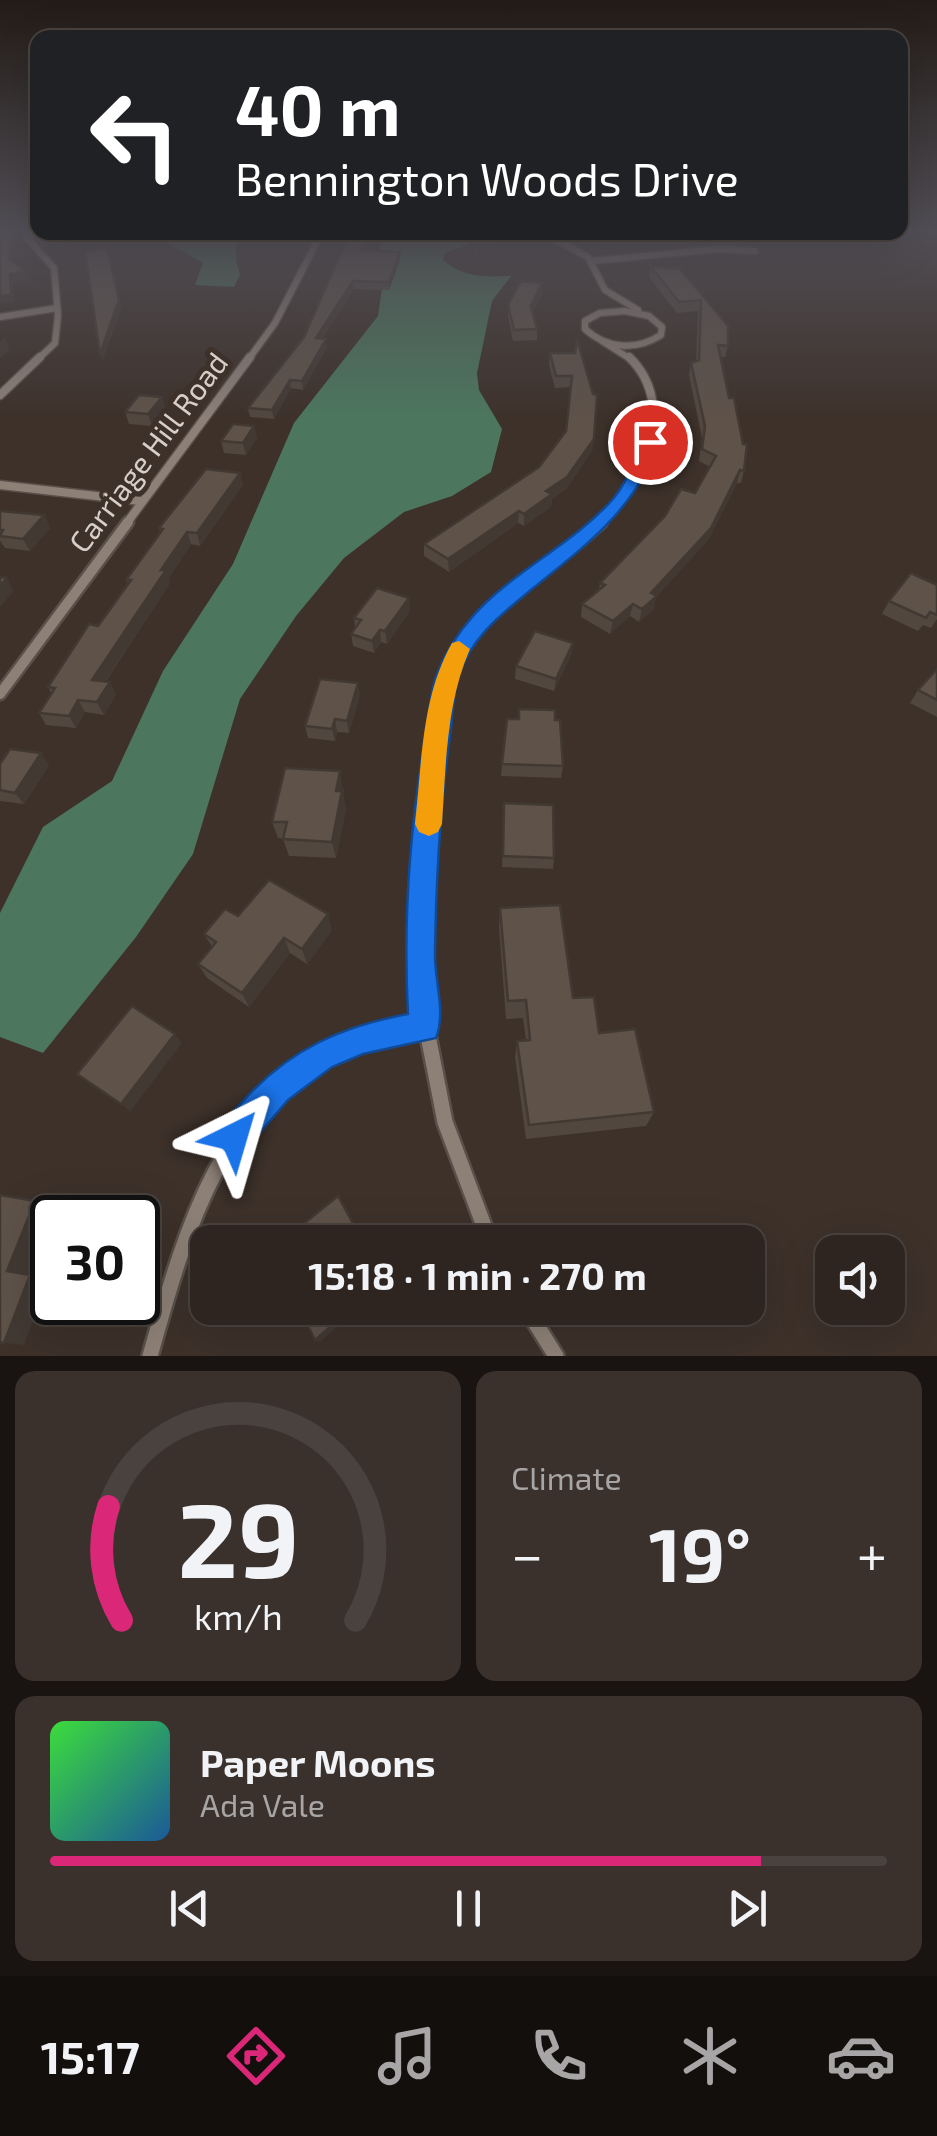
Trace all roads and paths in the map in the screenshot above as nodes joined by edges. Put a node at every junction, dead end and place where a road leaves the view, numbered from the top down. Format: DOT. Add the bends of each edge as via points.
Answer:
graph roads {
  1 [pos="56,294"];
  2 [pos="290,294"];
  3 [pos="602,297"];
  4 [pos="56,308"];
  5 [pos="646,315"];
  6 [pos="0,317"];
  7 [pos="587,319"];
  8 [pos="602,341"];
  9 [pos="652,341"];
  10 [pos="642,360"];
  11 [pos="0,395"];
  12 [pos="0,486"];
  13 [pos="140,501"];
  14 [pos="0,694"];
  15 [pos="425,1027"];
  16 [pos="484,1225"];
  17 [pos="537,1325"];
  18 [pos="150,1356"];
  19 [pos="556,1356"];
  1 -- 4 [label="street"];
  2 -- 13 [label="street, Carriage Hill Road"];
  3 -- 5 [label="street"];
  3 -- 7 [label="street"];
  4 -- 6 [label="street"];
  4 -- 11 [label="street" via="58,339"];
  5 -- 7 [label="street" via="611,311"];
  5 -- 9 [label="street" via="662,327"];
  7 -- 8 [label="street" via="586,331"];
  8 -- 9 [label="street"];
  8 -- 10 [label="street"];
  9 -- 10 [label="street"];
  10 -- 15 [label="street" via="652,428 638,476 600,524 482,618 446,677 423,905"];
  12 -- 13 [label="street"];
  13 -- 14 [label="street, Carriage Hill Road"];
  15 -- 16 [label="street" via="454,1144"];
  15 -- 18 [label="street" via="343,1044 298,1070 256,1110 218,1162 187,1224"];
  17 -- 19 [label="street"];
}
